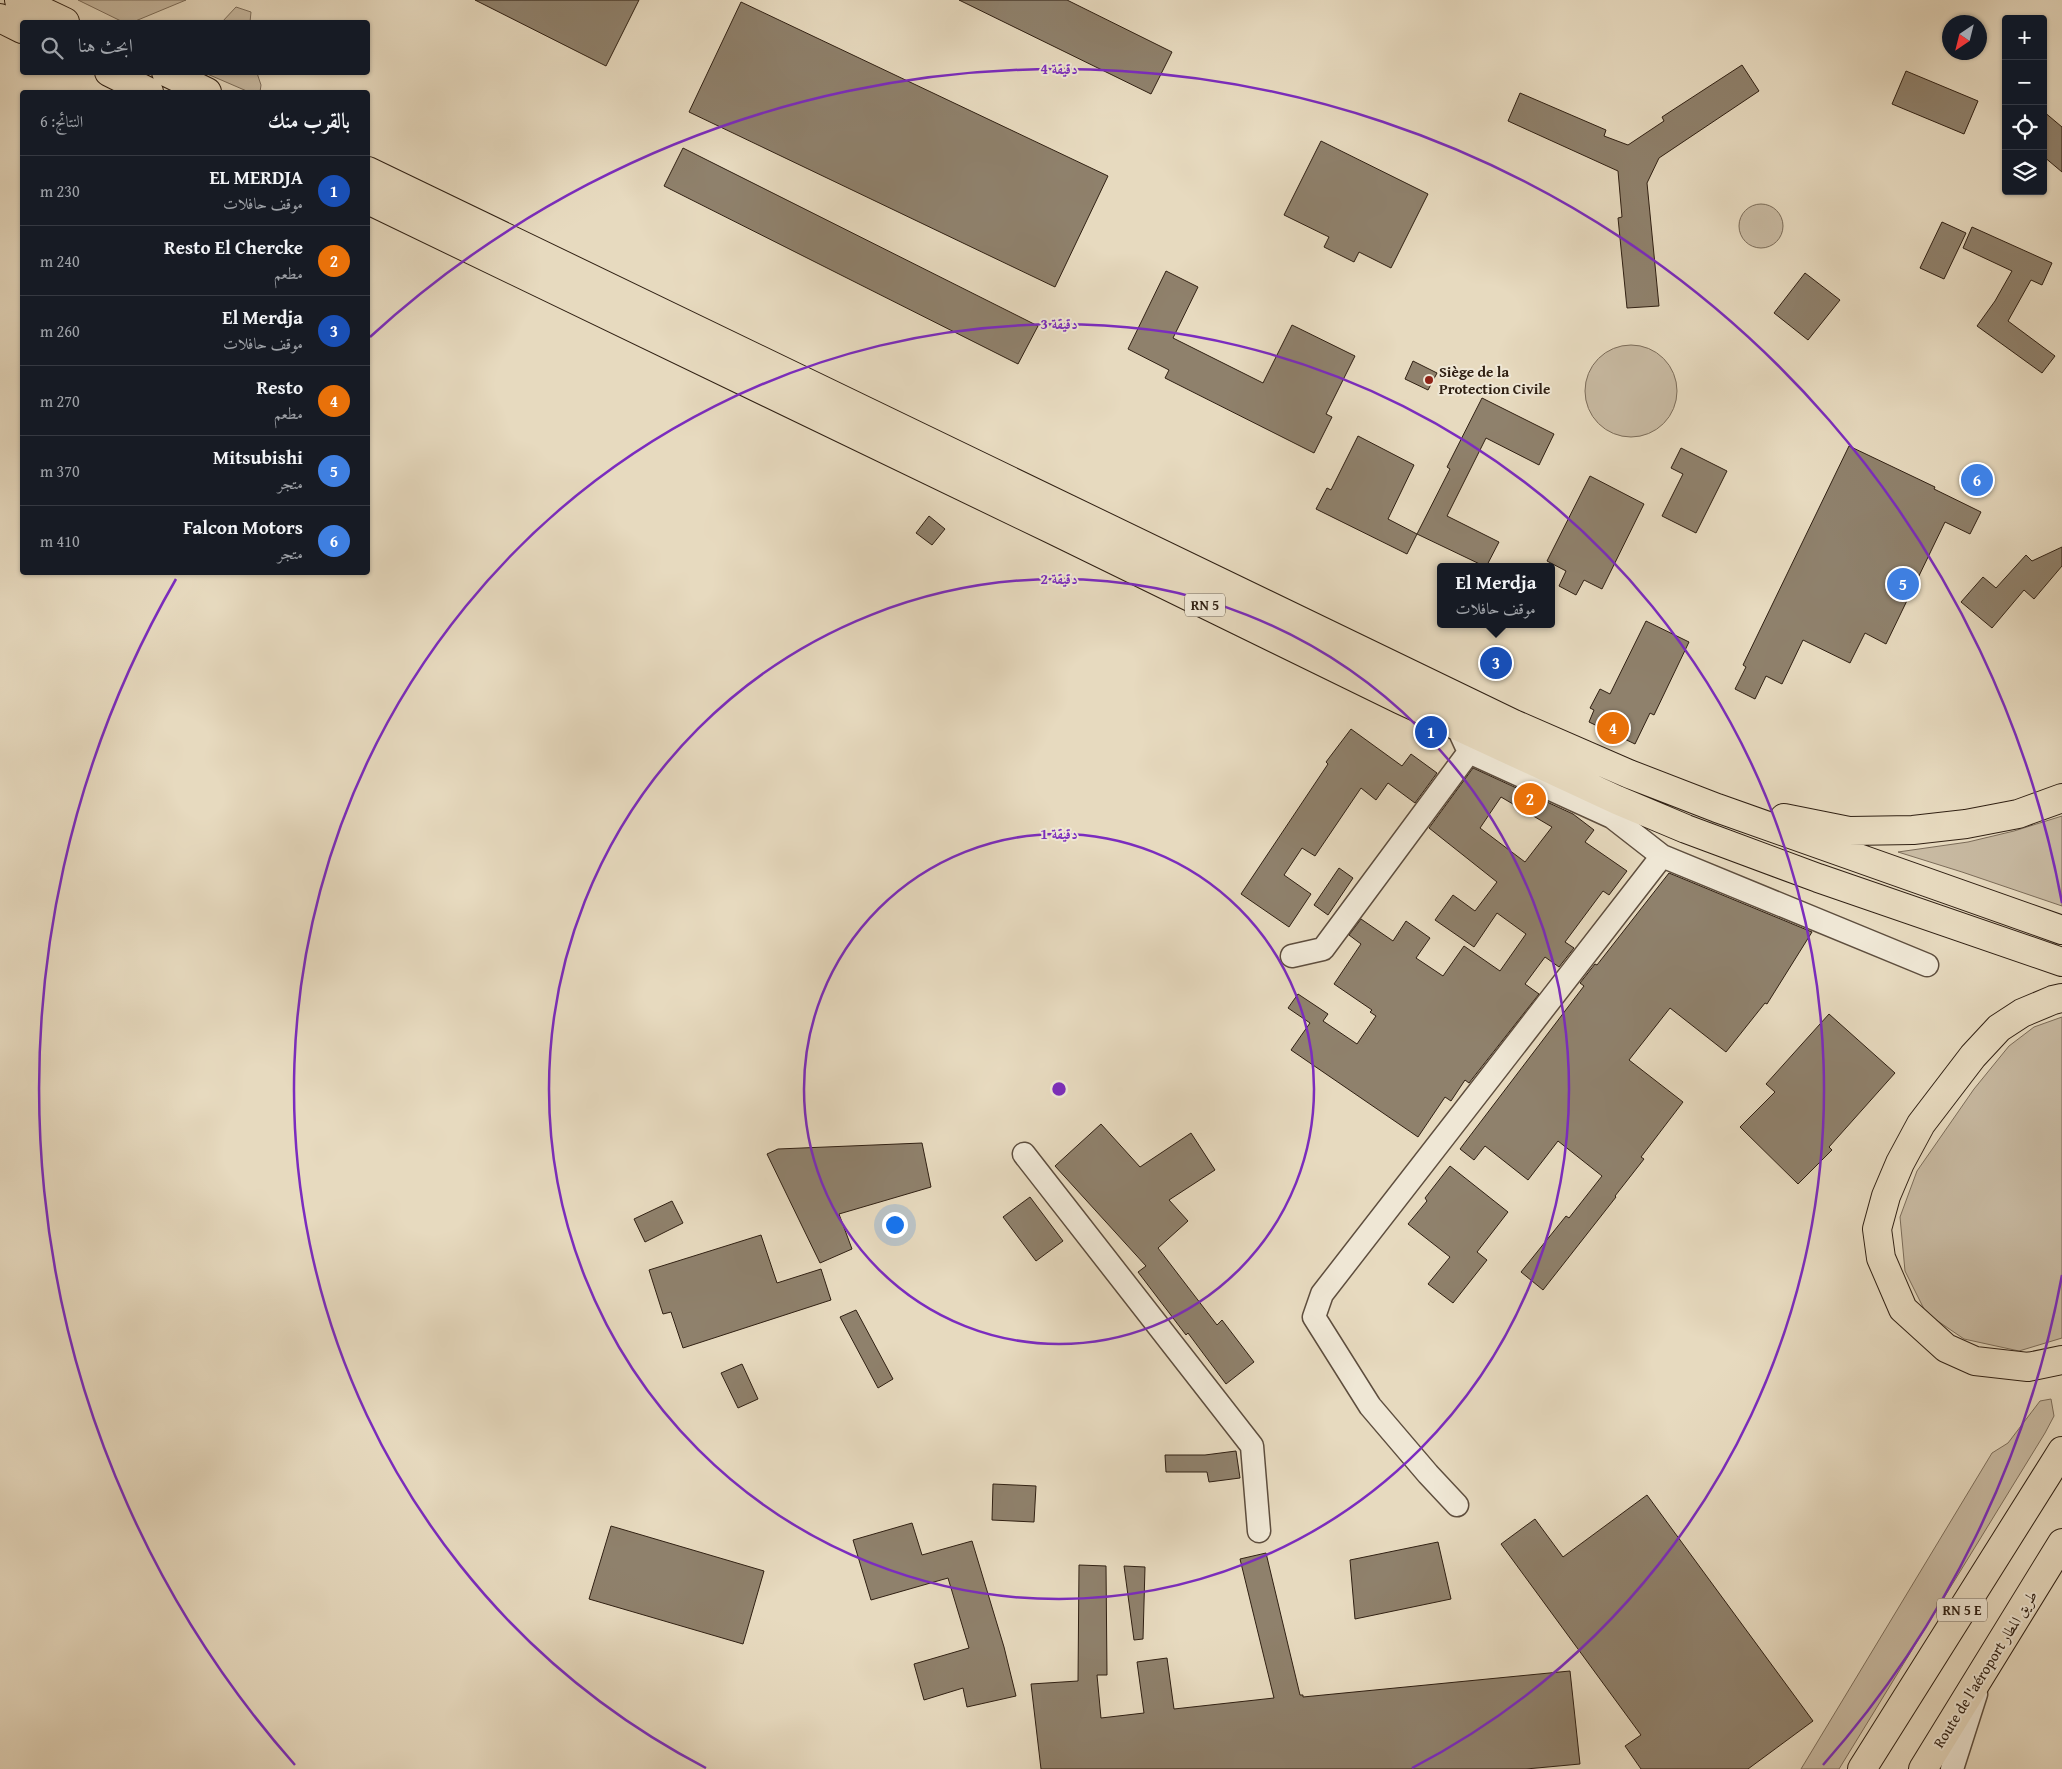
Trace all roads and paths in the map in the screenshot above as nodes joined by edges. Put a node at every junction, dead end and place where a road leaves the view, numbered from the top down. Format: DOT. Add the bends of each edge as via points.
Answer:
graph roads {
  1 [pos="19,0"];
  2 [pos="0,18"];
  3 [pos="61,20"];
  4 [pos="20,28"];
  5 [pos="118,75"];
  6 [pos="172,75"];
  7 [pos="144,84"];
  8 [pos="203,90"];
  9 [pos="370,172"];
  10 [pos="370,201"];
  11 [pos="1457,726"];
  12 [pos="1469,752"];
  13 [pos="2062,798"];
  14 [pos="1717,808"];
  15 [pos="1662,856"];
  16 [pos="2062,930"];
  17 [pos="1292,956"];
  18 [pos="2062,962"];
  19 [pos="1927,965"];
  20 [pos="2062,998"];
  21 [pos="1024,1154"];
  22 [pos="2062,1360"];
  23 [pos="2062,1451"];
  24 [pos="1458,1505"];
  25 [pos="1260,1531"];
  26 [pos="2062,1543"];
  27 [pos="1980,1679"];
  28 [pos="1862,1769"];
  29 [pos="1922,1769"];
  30 [pos="1952,1769"];
  1 -- 3 [label="highway"];
  2 -- 4 [label="highway"];
  5 -- 7 [label="highway"];
  6 -- 8 [label="highway"];
  9 -- 14 [label="highway, RN 5" via="1514,724"];
  10 -- 11 [label="highway, RN 5"];
  11 -- 12 [label="street"];
  11 -- 18 [label="highway, RN 5" via="1686,829"];
  12 -- 15 [label="street" via="1612,817"];
  12 -- 17 [label="street" via="1323,949"];
  13 -- 14 [label="highway" via="2018,814 1913,830 1849,831"];
  14 -- 16 [label="highway, RN 5"];
  15 -- 19 [label="street"];
  15 -- 24 [label="street" via="1322,1294 1314,1317 1370,1406"];
  20 -- 22 [label="highway" via="2022,1012 1999,1028 1973,1056 1921,1124 1886,1196 1877,1229 1881,1258 1903,1309 1946,1348 1975,1361 2028,1367"];
  21 -- 25 [label="street" via="1252,1446"];
  23 -- 28 [label="highway, RN 5 E"];
  26 -- 27 [label="highway, Route de l'aéroport طريق المطار"];
  27 -- 29 [label="highway, Route de l'aéroport طريق المطار"];
  27 -- 30 [label="street"];
}
